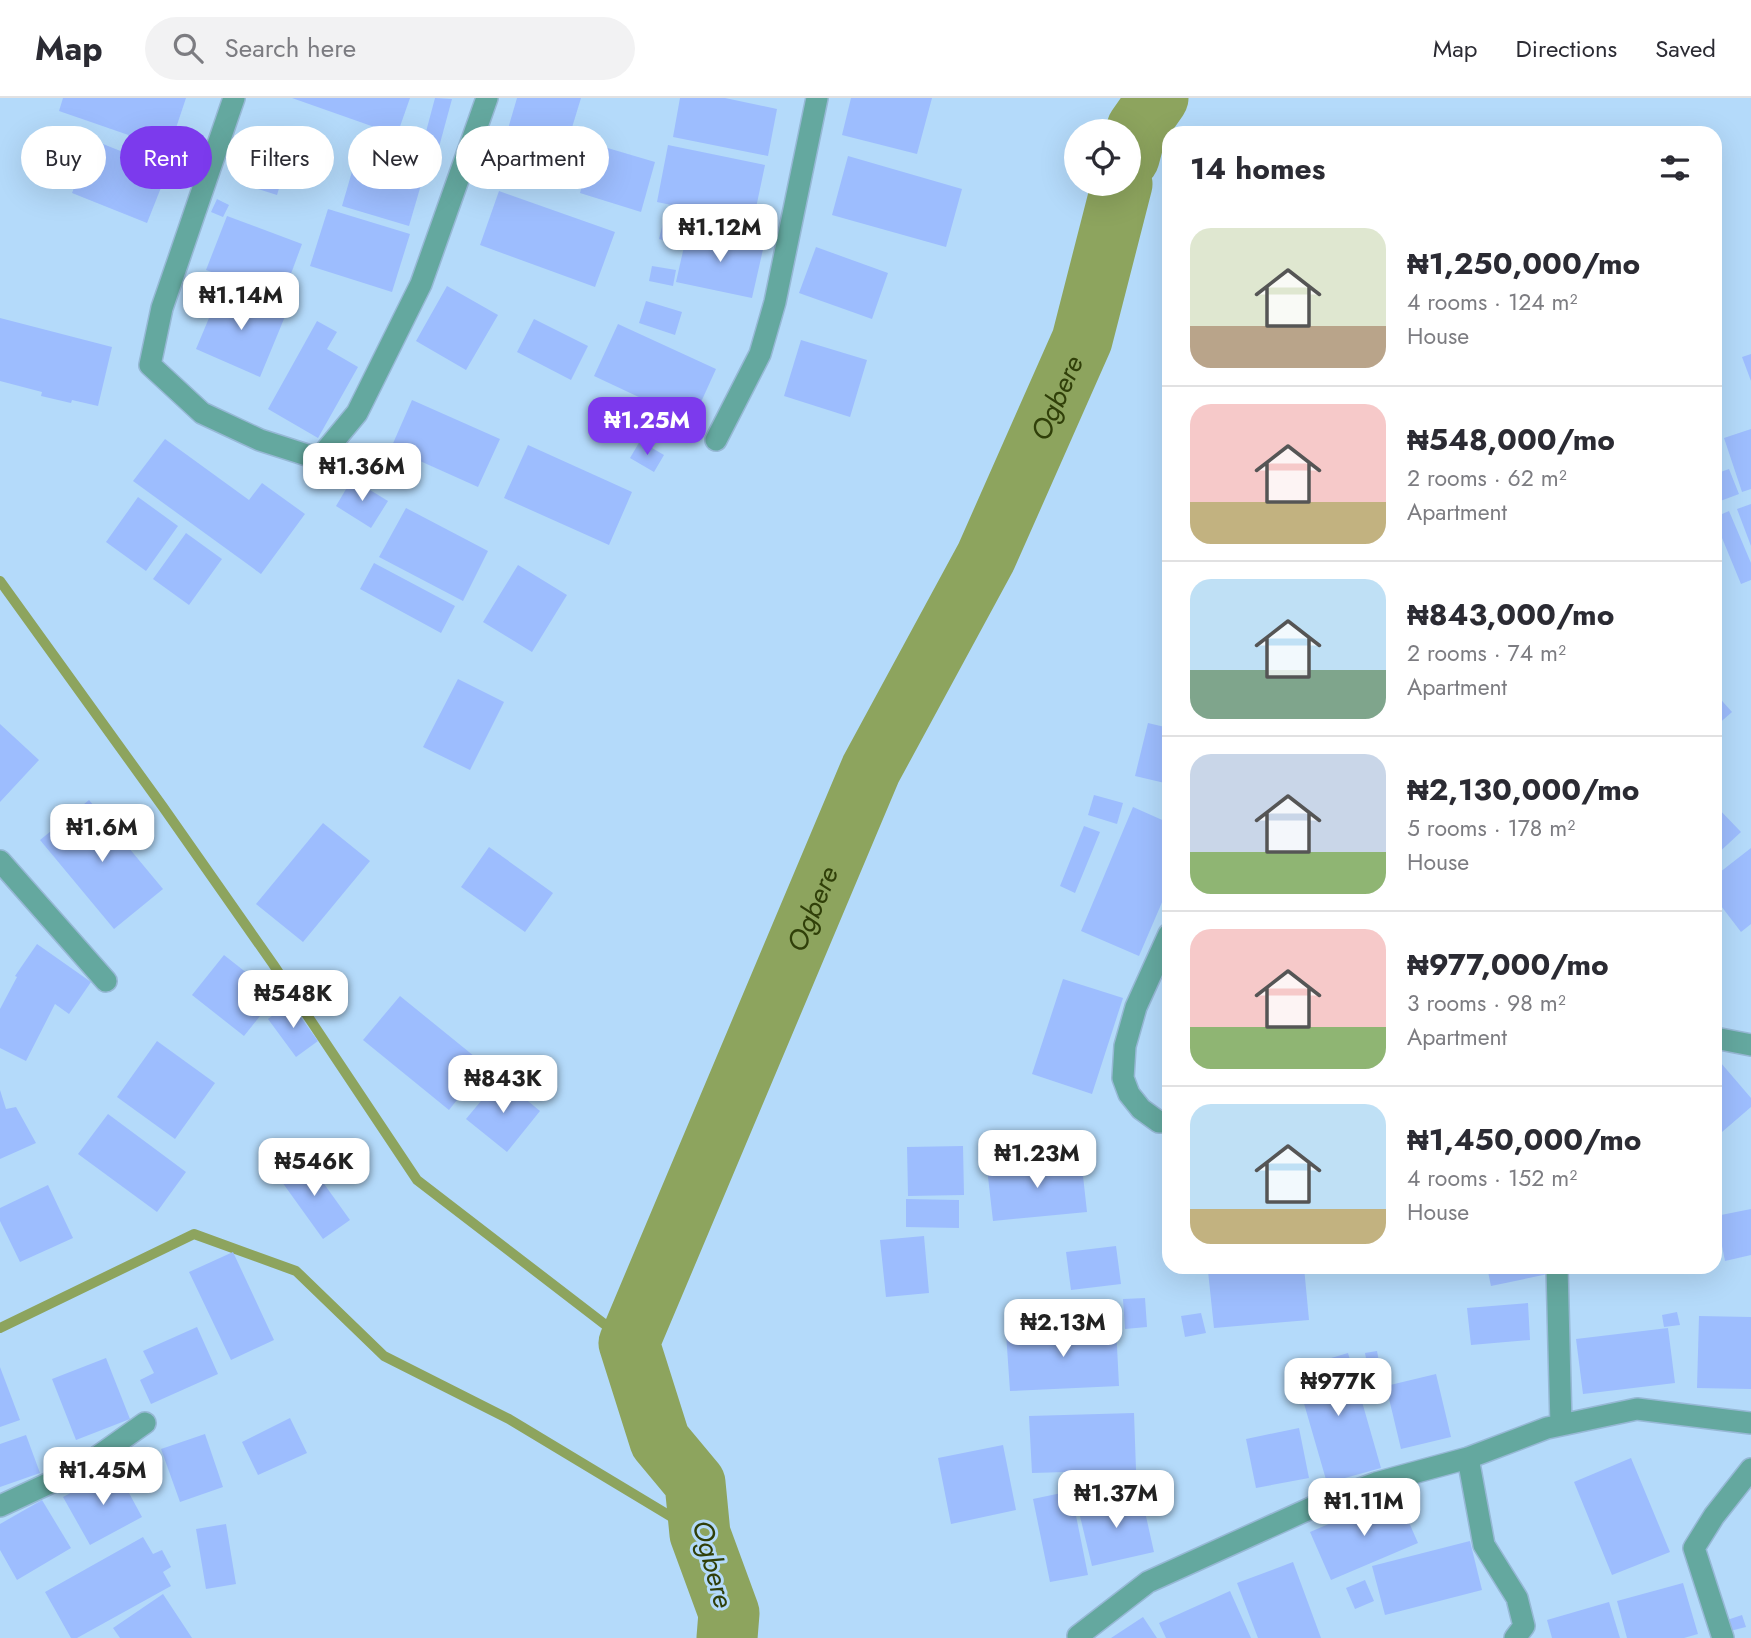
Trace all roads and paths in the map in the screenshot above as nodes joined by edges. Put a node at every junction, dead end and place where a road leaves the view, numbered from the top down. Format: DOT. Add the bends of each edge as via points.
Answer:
graph roads {
  1 [pos="234,98"];
  2 [pos="487,98"];
  3 [pos="817,98"];
  4 [pos="716,440"];
  5 [pos="0,861"];
  6 [pos="1162,949"];
  7 [pos="106,981"];
  8 [pos="1722,1039"];
  9 [pos="1751,1045"];
  10 [pos="1162,1122"];
  11 [pos="1557,1274"];
  12 [pos="145,1423"];
  13 [pos="1751,1423"];
  14 [pos="1561,1425"];
  15 [pos="1468,1458"];
  16 [pos="1751,1469"];
  17 [pos="0,1506"];
  18 [pos="1078,1636"];
  19 [pos="1515,1638"];
  20 [pos="1723,1638"];
  1 -- 2 [label="street" via="162,309 150,365 202,413 260,440 310,456 323,454 357,413 421,284"];
  3 -- 4 [label="street" via="760,354"];
  5 -- 7 [label="street"];
  6 -- 10 [label="street" via="1136,1007 1125,1046 1123,1078 1141,1109"];
  8 -- 9 [label="street"];
  11 -- 14 [label="street"];
  12 -- 17 [label="street" via="80,1469"];
  13 -- 14 [label="street" via="1637,1409"];
  14 -- 15 [label="street"];
  15 -- 18 [label="street" via="1376,1483 1216,1550 1148,1582"];
  15 -- 19 [label="street" via="1484,1545 1517,1598 1524,1626"];
  16 -- 20 [label="street" via="1694,1548"];
}
